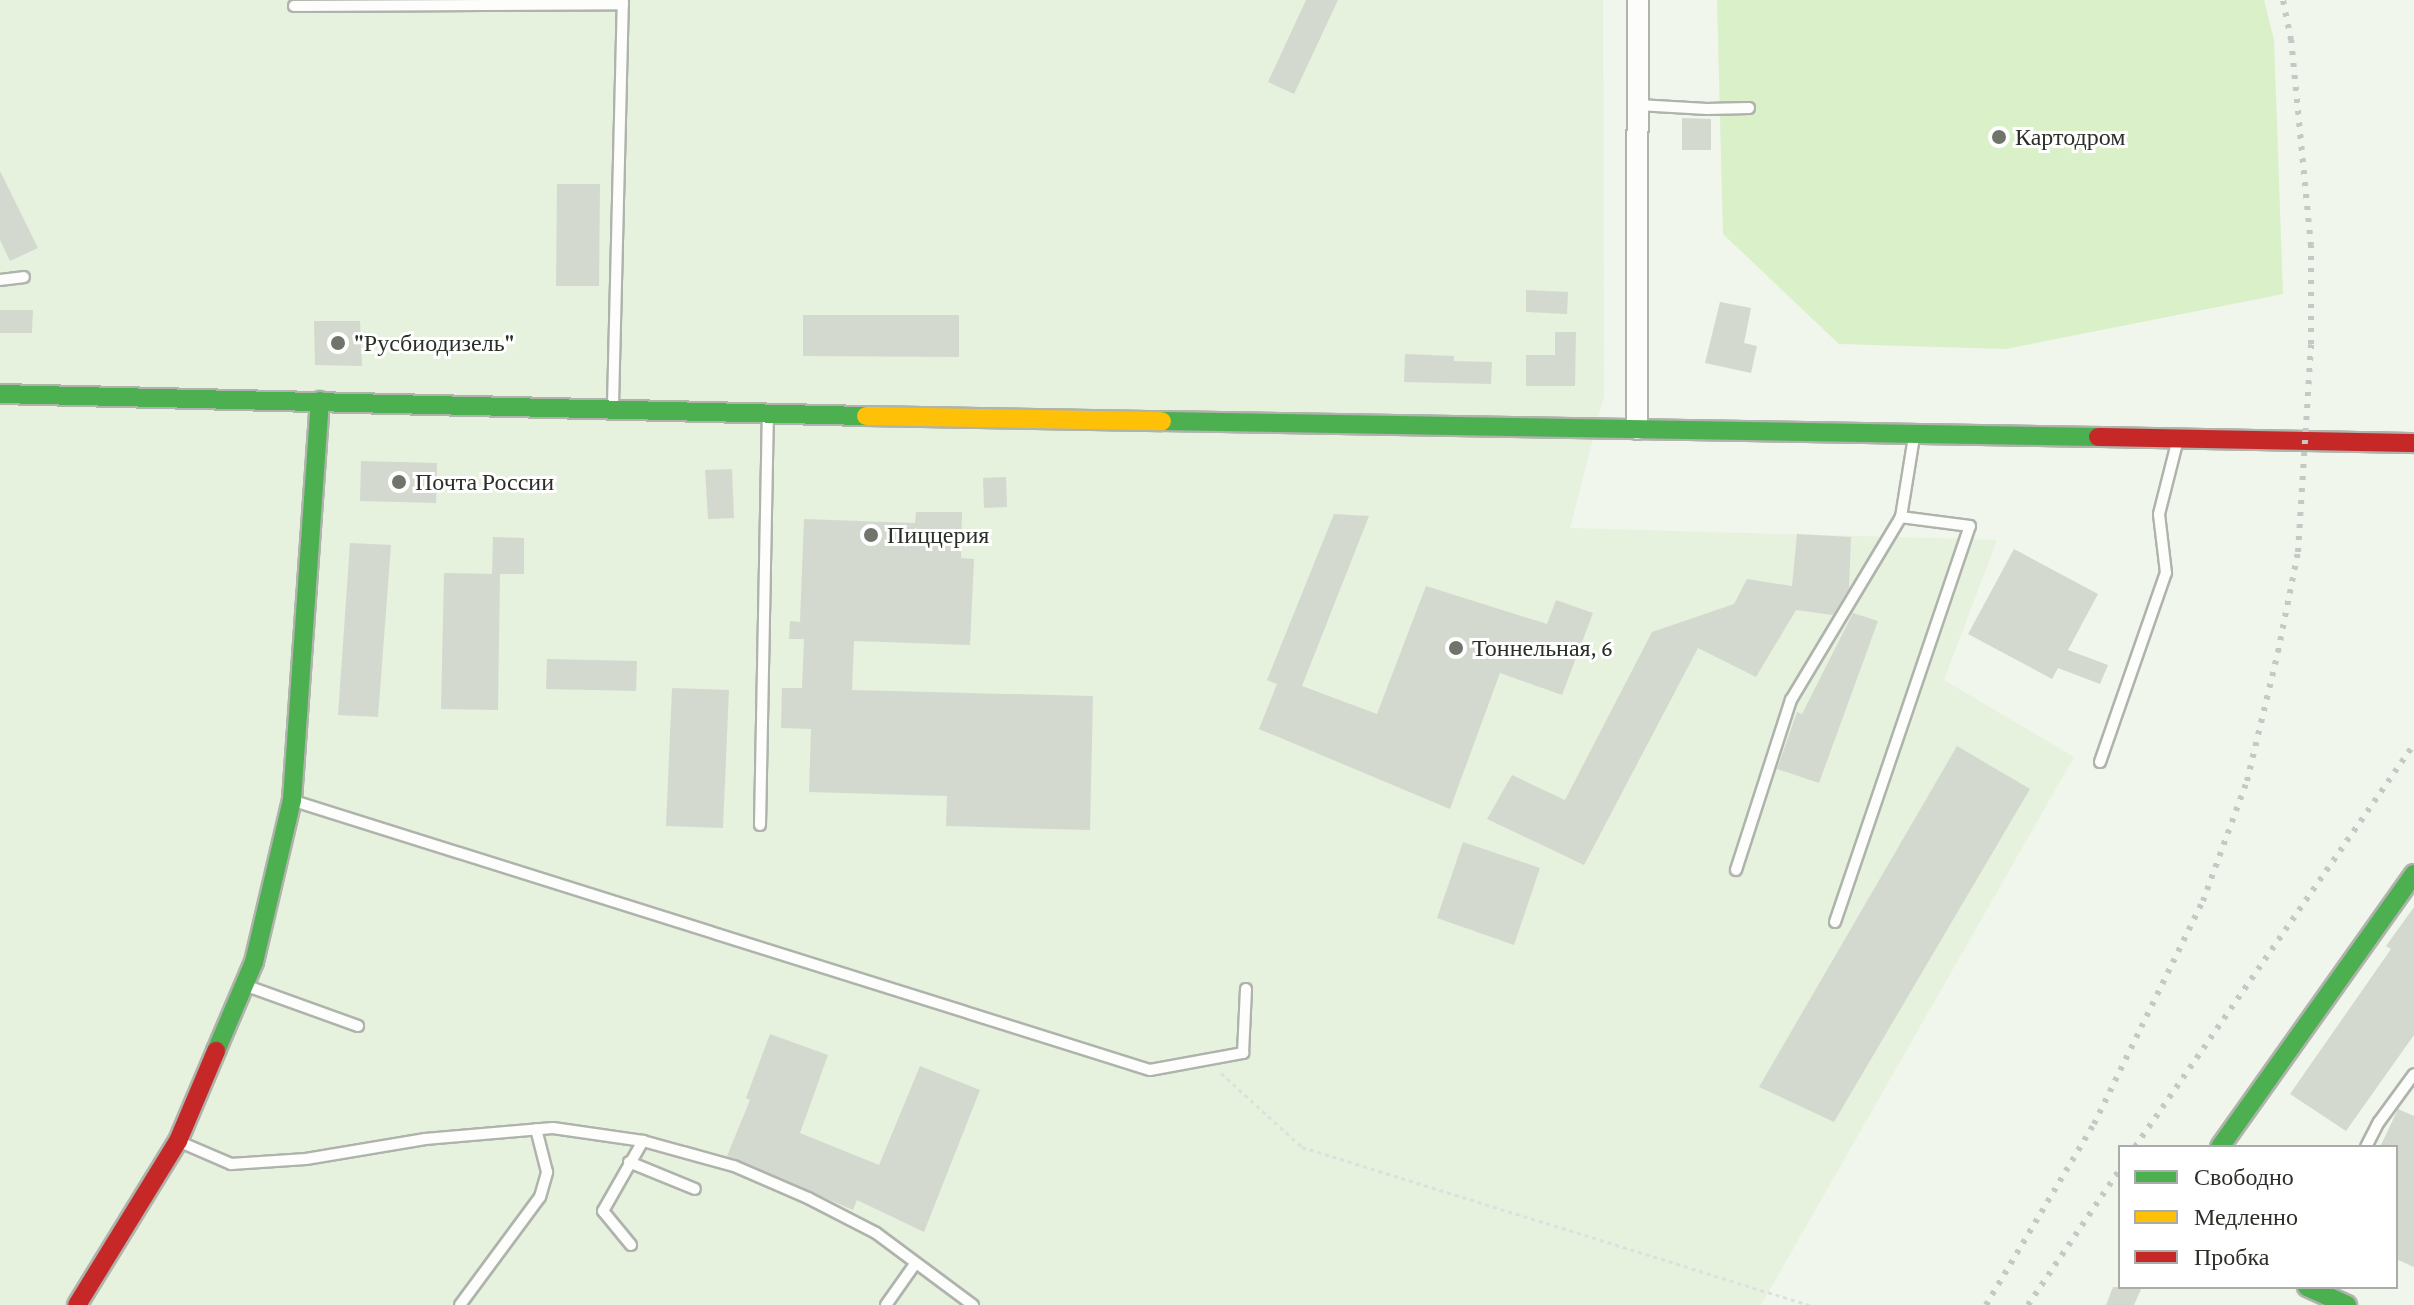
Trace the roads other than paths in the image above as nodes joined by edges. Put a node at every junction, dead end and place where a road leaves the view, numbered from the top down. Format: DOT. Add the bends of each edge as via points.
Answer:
graph roads {
  1 [pos="1638,0"];
  2 [pos="623,2"];
  3 [pos="294,6"];
  4 [pos="1638,105"];
  5 [pos="1749,108"];
  6 [pos="24,277"];
  7 [pos="0,280"];
  8 [pos="0,394"];
  9 [pos="320,401"];
  10 [pos="613,407"];
  11 [pos="768,414"];
  12 [pos="1637,429"];
  13 [pos="1914,435"];
  14 [pos="2179,437"];
  15 [pos="2414,443"];
  16 [pos="1901,517"];
  17 [pos="2100,762"];
  18 [pos="292,800"];
  19 [pos="760,825"];
  20 [pos="1736,870"];
  21 [pos="2414,874"];
  22 [pos="1835,922"];
  23 [pos="245,985"];
  24 [pos="1246,989"];
  25 [pos="358,1026"];
  26 [pos="2414,1074"];
  27 [pos="536,1129"];
  28 [pos="178,1141"];
  29 [pos="643,1141"];
  30 [pos="2221,1145"];
  31 [pos="2367,1145"];
  32 [pos="629,1162"];
  33 [pos="695,1189"];
  34 [pos="631,1245"];
  35 [pos="915,1264"];
  36 [pos="2311,1289"];
  37 [pos="77,1305"];
  38 [pos="460,1305"];
  39 [pos="886,1305"];
  40 [pos="973,1305"];
  41 [pos="2347,1305"];
  1 -- 4 [label="street"];
  2 -- 3 [label="lane"];
  2 -- 10 [label="lane"];
  4 -- 5 [label="lane"];
  4 -- 12 [label="street"];
  6 -- 7 [label="lane"];
  8 -- 9 [label="main road"];
  9 -- 10 [label="main road"];
  9 -- 18 [label="main road"];
  10 -- 11 [label="main road"];
  11 -- 12 [label="main road"];
  11 -- 19 [label="lane"];
  12 -- 13 [label="main road"];
  13 -- 14 [label="main road"];
  13 -- 16 [label="lane"];
  14 -- 15 [label="main road"];
  14 -- 17 [label="lane" via="2159,514 2166,573"];
  16 -- 20 [label="lane" via="1791,700"];
  16 -- 22 [label="lane" via="1970,526"];
  18 -- 23 [label="main road"];
  18 -- 24 [label="lane" via="1150,1070 1243,1053"];
  21 -- 30 [label="main road"];
  23 -- 25 [label="lane"];
  23 -- 28 [label="main road"];
  26 -- 31 [label="lane"];
  27 -- 28 [label="lane" via="231,1164"];
  27 -- 29 [label="lane"];
  27 -- 38 [label="lane" via="547,1172 540,1197"];
  28 -- 37 [label="main road"];
  29 -- 32 [label="lane"];
  29 -- 35 [label="lane" via="734,1166 808,1198 876,1233"];
  32 -- 33 [label="lane"];
  32 -- 34 [label="lane" via="603,1211"];
  35 -- 39 [label="lane"];
  35 -- 40 [label="lane"];
  36 -- 41 [label="main road"];
}
